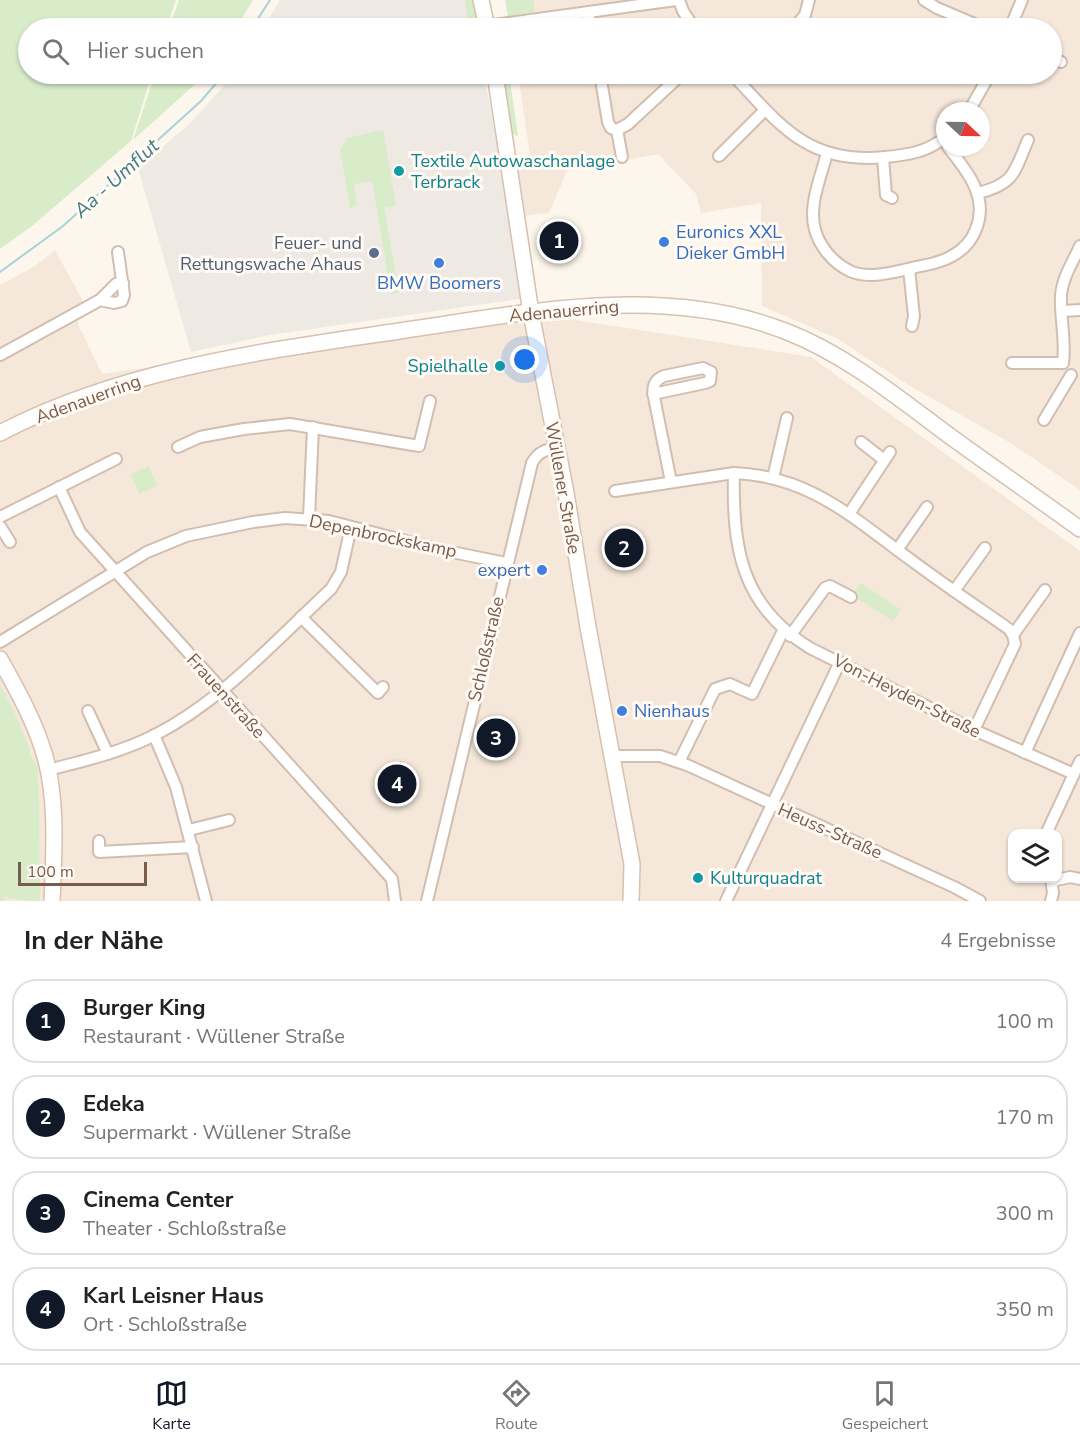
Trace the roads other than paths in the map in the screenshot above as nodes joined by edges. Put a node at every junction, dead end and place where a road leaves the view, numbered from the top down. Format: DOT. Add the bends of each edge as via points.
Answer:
graph roads {
  1 [pos="481,0"];
  2 [pos="677,0"];
  3 [pos="809,0"];
  4 [pos="924,0"];
  5 [pos="1023,0"];
  6 [pos="588,12"];
  7 [pos="484,18"];
  8 [pos="547,18"];
  9 [pos="589,18"];
  10 [pos="688,18"];
  11 [pos="802,18"];
  12 [pos="960,18"];
  13 [pos="1015,18"];
  14 [pos="497,84"];
  15 [pos="602,84"];
  16 [pos="671,84"];
  17 [pos="746,84"];
  18 [pos="984,84"];
  19 [pos="974,102"];
  20 [pos="765,110"];
  21 [pos="617,130"];
  22 [pos="1028,140"];
  23 [pos="936,146"];
  24 [pos="827,153"];
  25 [pos="719,156"];
  26 [pos="955,156"];
  27 [pos="622,157"];
  28 [pos="883,158"];
  29 [pos="978,193"];
  30 [pos="892,198"];
  31 [pos="1080,246"];
  32 [pos="118,252"];
  33 [pos="909,269"];
  34 [pos="123,284"];
  35 [pos="99,300"];
  36 [pos="1062,310"];
  37 [pos="1080,310"];
  38 [pos="531,313"];
  39 [pos="912,326"];
  40 [pos="0,355"];
  41 [pos="1012,363"];
  42 [pos="1063,363"];
  43 [pos="1076,379"];
  44 [pos="653,394"];
  45 [pos="430,401"];
  46 [pos="787,418"];
  47 [pos="1044,420"];
  48 [pos="313,427"];
  49 [pos="0,433"];
  50 [pos="861,442"];
  51 [pos="178,447"];
  52 [pos="557,447"];
  53 [pos="116,459"];
  54 [pos="734,473"];
  55 [pos="773,478"];
  56 [pos="670,482"];
  57 [pos="60,487"];
  58 [pos="615,491"];
  59 [pos="927,507"];
  60 [pos="849,514"];
  61 [pos="0,517"];
  62 [pos="309,519"];
  63 [pos="0,526"];
  64 [pos="351,527"];
  65 [pos="1080,529"];
  66 [pos="9,542"];
  67 [pos="985,548"];
  68 [pos="897,550"];
  69 [pos="506,563"];
  70 [pos="114,571"];
  71 [pos="1045,590"];
  72 [pos="954,591"];
  73 [pos="851,597"];
  74 [pos="301,616"];
  75 [pos="787,632"];
  76 [pos="1080,633"];
  77 [pos="1013,635"];
  78 [pos="0,642"];
  79 [pos="0,659"];
  80 [pos="840,662"];
  81 [pos="383,687"];
  82 [pos="222,691"];
  83 [pos="88,711"];
  84 [pos="974,730"];
  85 [pos="154,735"];
  86 [pos="1025,753"];
  87 [pos="108,754"];
  88 [pos="612,756"];
  89 [pos="679,762"];
  90 [pos="1080,762"];
  91 [pos="48,770"];
  92 [pos="1074,774"];
  93 [pos="771,805"];
  94 [pos="229,820"];
  95 [pos="1048,829"];
  96 [pos="189,830"];
  97 [pos="99,841"];
  98 [pos="193,847"];
  99 [pos="1062,878"];
  100 [pos="1080,879"];
  101 [pos="1051,883"];
  102 [pos="52,901"];
  103 [pos="206,901"];
  104 [pos="395,901"];
  105 [pos="427,901"];
  106 [pos="632,901"];
  107 [pos="726,901"];
  108 [pos="980,901"];
  109 [pos="1051,901"];
  1 -- 7 [label="main road"];
  2 -- 6 [label="street"];
  2 -- 10 [label="street"];
  3 -- 11 [label="street"];
  4 -- 12 [label="street"];
  5 -- 13 [label="street"];
  6 -- 8 [label="street"];
  6 -- 9 [label="street"];
  14 -- 38 [label="main road, Wüllener Straße"];
  15 -- 21 [label="street" via="608,122"];
  16 -- 21 [label="street"];
  17 -- 20 [label="street"];
  18 -- 19 [label="street"];
  20 -- 24 [label="street" via="797,138"];
  20 -- 25 [label="street"];
  21 -- 27 [label="street"];
  22 -- 29 [label="street" via="1007,182"];
  23 -- 28 [label="street"];
  24 -- 28 [label="street" via="856,159"];
  24 -- 33 [label="street" via="813,211 822,246 842,267 859,274"];
  26 -- 29 [label="street"];
  28 -- 30 [label="street" via="886,195"];
  29 -- 33 [label="street" via="978,223 966,245 953,256"];
  31 -- 36 [label="street" via="1063,284"];
  32 -- 34 [label="street"];
  33 -- 39 [label="street"];
  34 -- 35 [label="street" via="116,284"];
  34 -- 35 [label="street" via="122,302"];
  35 -- 40 [label="street"];
  36 -- 37 [label="street"];
  36 -- 42 [label="street"];
  38 -- 49 [label="main road, Adenauerring" via="195,365 100,391"];
  38 -- 52 [label="main road, Wüllener Straße"];
  38 -- 65 [label="main road, Adenauerring" via="598,306 661,306 727,314 785,331 869,377"];
  41 -- 42 [label="street"];
  42 -- 43 [label="street"];
  43 -- 47 [label="street"];
  44 -- 44 [label="street" via="658,378 704,368 711,372 710,381 705,383"];
  44 -- 56 [label="street"];
  45 -- 48 [label="street" via="419,446"];
  46 -- 55 [label="street"];
  48 -- 51 [label="street" via="290,424 244,429 200,437"];
  48 -- 62 [label="street"];
  50 -- 60 [label="street" via="887,456"];
  52 -- 69 [label="street, Schloßstraße" via="544,450 532,463"];
  52 -- 88 [label="main road, Wüllener Straße"];
  53 -- 57 [label="street"];
  54 -- 55 [label="street"];
  54 -- 56 [label="street"];
  54 -- 75 [label="street, Von-Heyden-Straße" via="735,534 744,573 760,602"];
  55 -- 60 [label="street" via="802,487"];
  56 -- 58 [label="street"];
  57 -- 61 [label="street"];
  57 -- 70 [label="street, Frauenstraße" via="80,532"];
  59 -- 68 [label="street"];
  60 -- 68 [label="street"];
  62 -- 64 [label="street, Depenbrockskamp"];
  62 -- 70 [label="street, Depenbrockskamp" via="253,522 186,536"];
  63 -- 66 [label="street"];
  64 -- 69 [label="street, Depenbrockskamp"];
  64 -- 74 [label="street" via="337,581"];
  67 -- 72 [label="street"];
  68 -- 72 [label="street"];
  69 -- 105 [label="street, Schloßstraße"];
  70 -- 78 [label="street, Depenbrockskamp"];
  70 -- 82 [label="street, Frauenstraße"];
  71 -- 77 [label="street"];
  72 -- 77 [label="street" via="1009,628"];
  73 -- 75 [label="street" via="830,586 825,588"];
  74 -- 81 [label="street" via="378,693"];
  74 -- 82 [label="street"];
  75 -- 80 [label="street, Von-Heyden-Straße"];
  75 -- 89 [label="street" via="752,694 730,684 715,689"];
  76 -- 86 [label="street"];
  77 -- 84 [label="street" via="1015,644"];
  79 -- 91 [label="main road" via="35,727"];
  80 -- 84 [label="street, Von-Heyden-Straße"];
  80 -- 93 [label="street"];
  82 -- 85 [label="street"];
  82 -- 104 [label="street, Frauenstraße" via="392,879"];
  83 -- 87 [label="street"];
  84 -- 86 [label="street, Von-Heyden-Straße"];
  85 -- 87 [label="street"];
  85 -- 96 [label="street"];
  86 -- 92 [label="street, Von-Heyden-Straße"];
  87 -- 91 [label="street"];
  88 -- 89 [label="street, Heuss-Straße" via="660,756"];
  88 -- 106 [label="main road, Wüllener Straße" via="632,864"];
  89 -- 93 [label="street, Heuss-Straße"];
  90 -- 92 [label="street"];
  91 -- 102 [label="main road" via="54,843"];
  92 -- 95 [label="street"];
  93 -- 107 [label="street"];
  93 -- 108 [label="street, Heuss-Straße"];
  94 -- 96 [label="street"];
  96 -- 98 [label="street"];
  97 -- 98 [label="street" via="99,852"];
  98 -- 103 [label="street"];
  99 -- 100 [label="street"];
  101 -- 109 [label="street"];
}
